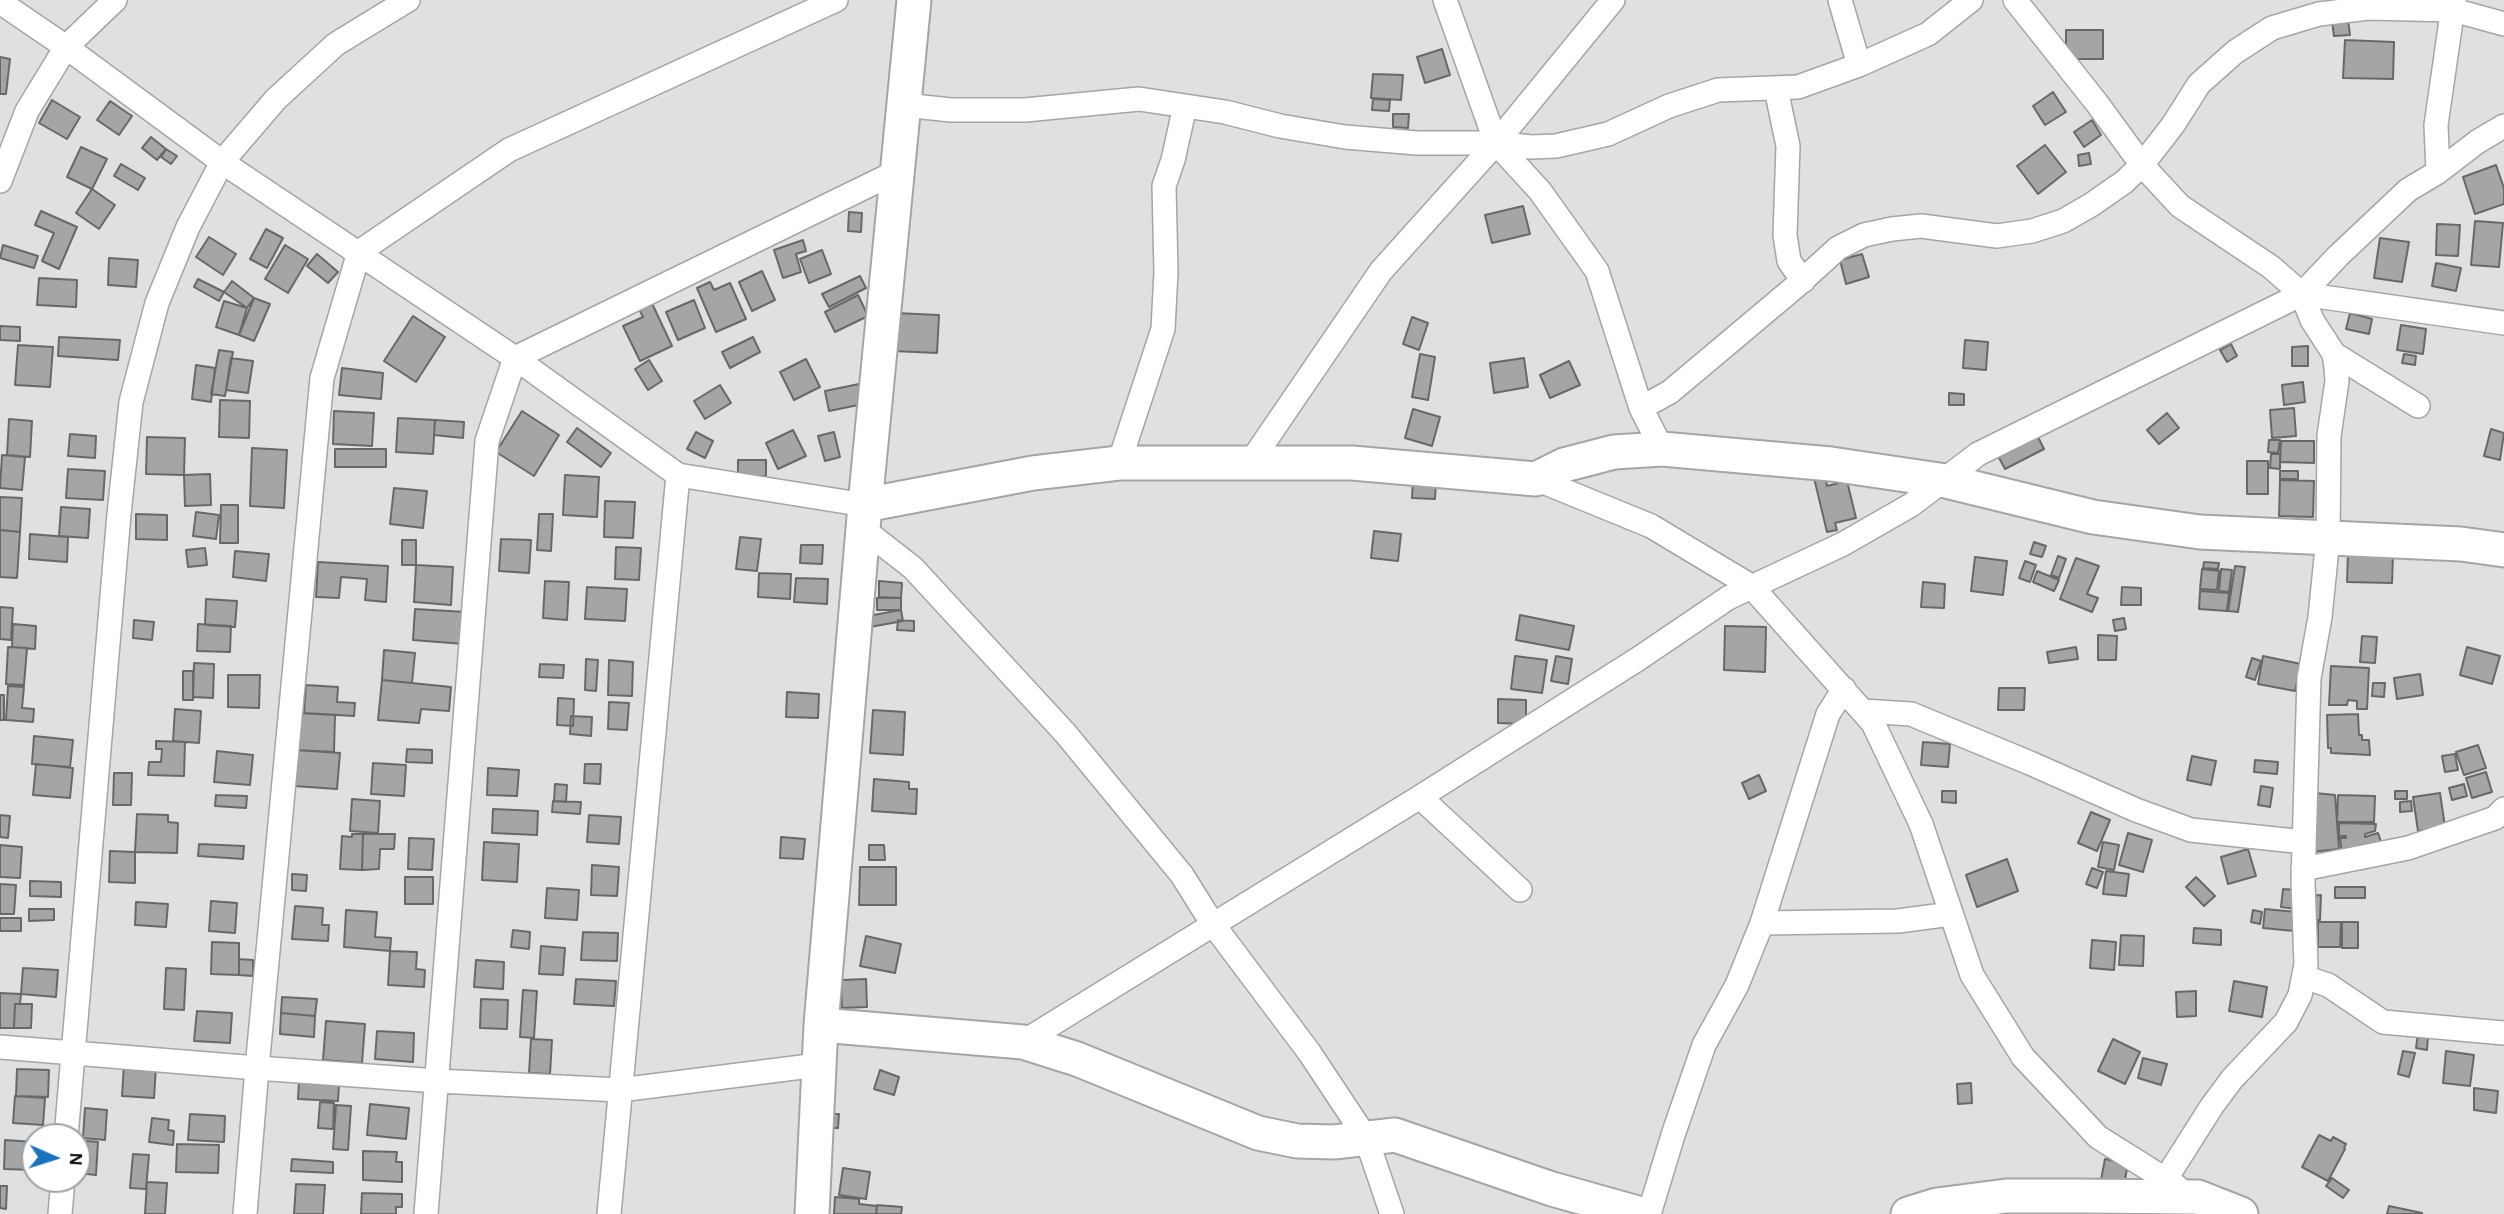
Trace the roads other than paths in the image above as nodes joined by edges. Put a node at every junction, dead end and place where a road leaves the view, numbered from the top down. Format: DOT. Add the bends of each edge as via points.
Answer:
graph roads {
  1 [pos="115,0"];
  2 [pos="408,0"];
  3 [pos="836,0"];
  4 [pos="914,0"];
  5 [pos="1445,0"];
  6 [pos="1613,0"];
  7 [pos="1840,0"];
  8 [pos="1971,0"];
  9 [pos="2015,0"];
  10 [pos="0,2"];
  11 [pos="2453,5"];
  12 [pos="2504,24"];
  13 [pos="66,47"];
  14 [pos="1859,65"];
  15 [pos="1776,89"];
  16 [pos="904,104"];
  17 [pos="1185,106"];
  18 [pos="2504,126"];
  19 [pos="1496,143"];
  20 [pos="222,162"];
  21 [pos="2142,165"];
  22 [pos="896,172"];
  23 [pos="2438,172"];
  24 [pos="0,181"];
  25 [pos="359,252"];
  26 [pos="1803,281"];
  27 [pos="2302,294"];
  28 [pos="2504,323"];
  29 [pos="2334,354"];
  30 [pos="515,358"];
  31 [pos="2418,406"];
  32 [pos="1642,408"];
  33 [pos="1662,449"];
  34 [pos="1119,463"];
  35 [pos="1250,463"];
  36 [pos="678,475"];
  37 [pos="1536,479"];
  38 [pos="1945,481"];
  39 [pos="864,517"];
  40 [pos="2328,538"];
  41 [pos="2504,550"];
  42 [pos="1751,586"];
  43 [pos="1844,689"];
  44 [pos="1863,711"];
  45 [pos="1420,797"];
  46 [pos="2504,809"];
  47 [pos="2304,842"];
  48 [pos="2303,869"];
  49 [pos="1520,890"];
  50 [pos="1951,914"];
  51 [pos="1212,923"];
  52 [pos="1762,923"];
  53 [pos="2304,977"];
  54 [pos="821,1025"];
  55 [pos="2504,1033"];
  56 [pos="1023,1042"];
  57 [pos="0,1047"];
  58 [pos="73,1054"];
  59 [pos="818,1065"];
  60 [pos="257,1068"];
  61 [pos="438,1081"];
  62 [pos="620,1090"];
  63 [pos="67,1123"];
  64 [pos="1366,1138"];
  65 [pos="2165,1180"];
  66 [pos="61,1193"];
  67 [pos="2198,1197"];
  68 [pos="60,1214"];
  69 [pos="246,1214"];
  70 [pos="426,1214"];
  71 [pos="609,1214"];
  72 [pos="812,1214"];
  73 [pos="1392,1214"];
  74 [pos="1641,1214"];
  75 [pos="1650,1214"];
  76 [pos="1908,1214"];
  77 [pos="2241,1214"];
  1 -- 13 [label="street"];
  2 -- 20 [label="street" via="336,44 276,99"];
  3 -- 25 [label="street" via="509,150"];
  4 -- 16 [label="street"];
  5 -- 19 [label="street"];
  6 -- 19 [label="street"];
  7 -- 14 [label="street"];
  8 -- 14 [label="street" via="1928,34"];
  9 -- 21 [label="street"];
  10 -- 13 [label="street"];
  11 -- 12 [label="street"];
  11 -- 21 [label="street" via="2319,13 2272,28 2235,52 2199,85"];
  11 -- 23 [label="street" via="2436,125"];
  13 -- 20 [label="street"];
  13 -- 24 [label="street" via="27,111"];
  14 -- 15 [label="street" via="1798,88"];
  15 -- 19 [label="street" via="1718,90 1608,134 1556,146"];
  15 -- 26 [label="street" via="1788,146 1785,235 1789,261"];
  16 -- 17 [label="street" via="951,110 1025,110 1139,99"];
  16 -- 22 [label="street"];
  17 -- 19 [label="street" via="1345,136 1417,143"];
  17 -- 34 [label="street" via="1164,186 1163,329"];
  18 -- 23 [label="street"];
  19 -- 32 [label="street" via="1540,191 1597,271"];
  19 -- 35 [label="street" via="1381,271"];
  20 -- 25 [label="street"];
  20 -- 58 [label="street" via="188,227 158,303 131,402"];
  21 -- 26 [label="street" via="2124,183 2063,221 1997,236 1922,226 1864,235 1838,248"];
  21 -- 27 [label="street" via="2180,205 2271,267"];
  22 -- 30 [label="street"];
  22 -- 39 [label="street"];
  23 -- 27 [label="street" via="2408,190"];
  25 -- 30 [label="street"];
  25 -- 60 [label="street" via="322,378"];
  26 -- 32 [label="street" via="1670,391"];
  27 -- 28 [label="street"];
  27 -- 29 [label="street"];
  27 -- 38 [label="street" via="1978,454"];
  29 -- 31 [label="street"];
  29 -- 40 [label="street" via="2337,381 2329,436"];
  30 -- 36 [label="street"];
  30 -- 61 [label="street" via="487,441"];
  32 -- 33 [label="street"];
  33 -- 37 [label="street" via="1614,453 1564,465"];
  33 -- 38 [label="street" via="1831,464"];
  34 -- 35 [label="street"];
  34 -- 39 [label="street" via="1033,472"];
  35 -- 37 [label="street" via="1353,463"];
  36 -- 39 [label="street"];
  36 -- 62 [label="street"];
  37 -- 42 [label="street" via="1651,526"];
  38 -- 40 [label="street" via="2093,517 2200,532"];
  38 -- 42 [label="street" via="1843,544"];
  39 -- 51 [label="street" via="1066,734 1182,875"];
  39 -- 54 [label="street"];
  40 -- 41 [label="street"];
  40 -- 47 [label="street" via="2309,678"];
  42 -- 43 [label="street"];
  42 -- 45 [label="street"];
  43 -- 44 [label="street"];
  43 -- 52 [label="street" via="1828,714"];
  44 -- 47 [label="street" via="1911,714 2191,830"];
  44 -- 50 [label="street" via="1921,824"];
  45 -- 49 [label="street"];
  45 -- 51 [label="street"];
  46 -- 48 [label="street" via="2495,818 2408,848"];
  47 -- 48 [label="street"];
  48 -- 53 [label="street"];
  50 -- 52 [label="street" via="1898,921"];
  50 -- 65 [label="street" via="1972,975 2023,1056 2098,1137"];
  51 -- 56 [label="street"];
  51 -- 64 [label="street" via="1309,1052"];
  52 -- 75 [label="street" via="1737,985 1704,1045"];
  53 -- 55 [label="street" via="2328,985 2383,1022"];
  53 -- 65 [label="street" via="2286,1022 2232,1079"];
  54 -- 56 [label="street"];
  54 -- 59 [label="street"];
  56 -- 64 [label="street" via="1077,1059 1258,1133 1297,1141"];
  57 -- 58 [label="street"];
  58 -- 60 [label="street"];
  58 -- 63 [label="street"];
  59 -- 62 [label="street"];
  59 -- 72 [label="street"];
  60 -- 61 [label="street"];
  60 -- 69 [label="street"];
  61 -- 62 [label="street"];
  61 -- 70 [label="street"];
  62 -- 71 [label="street"];
  64 -- 73 [label="street"];
  64 -- 74 [label="street" via="1395,1135"];
  65 -- 67 [label="street"];
  66 -- 68 [label="street"];
  67 -- 76 [label="street" via="2006,1196 1937,1205"];
  67 -- 77 [label="street"];
}
